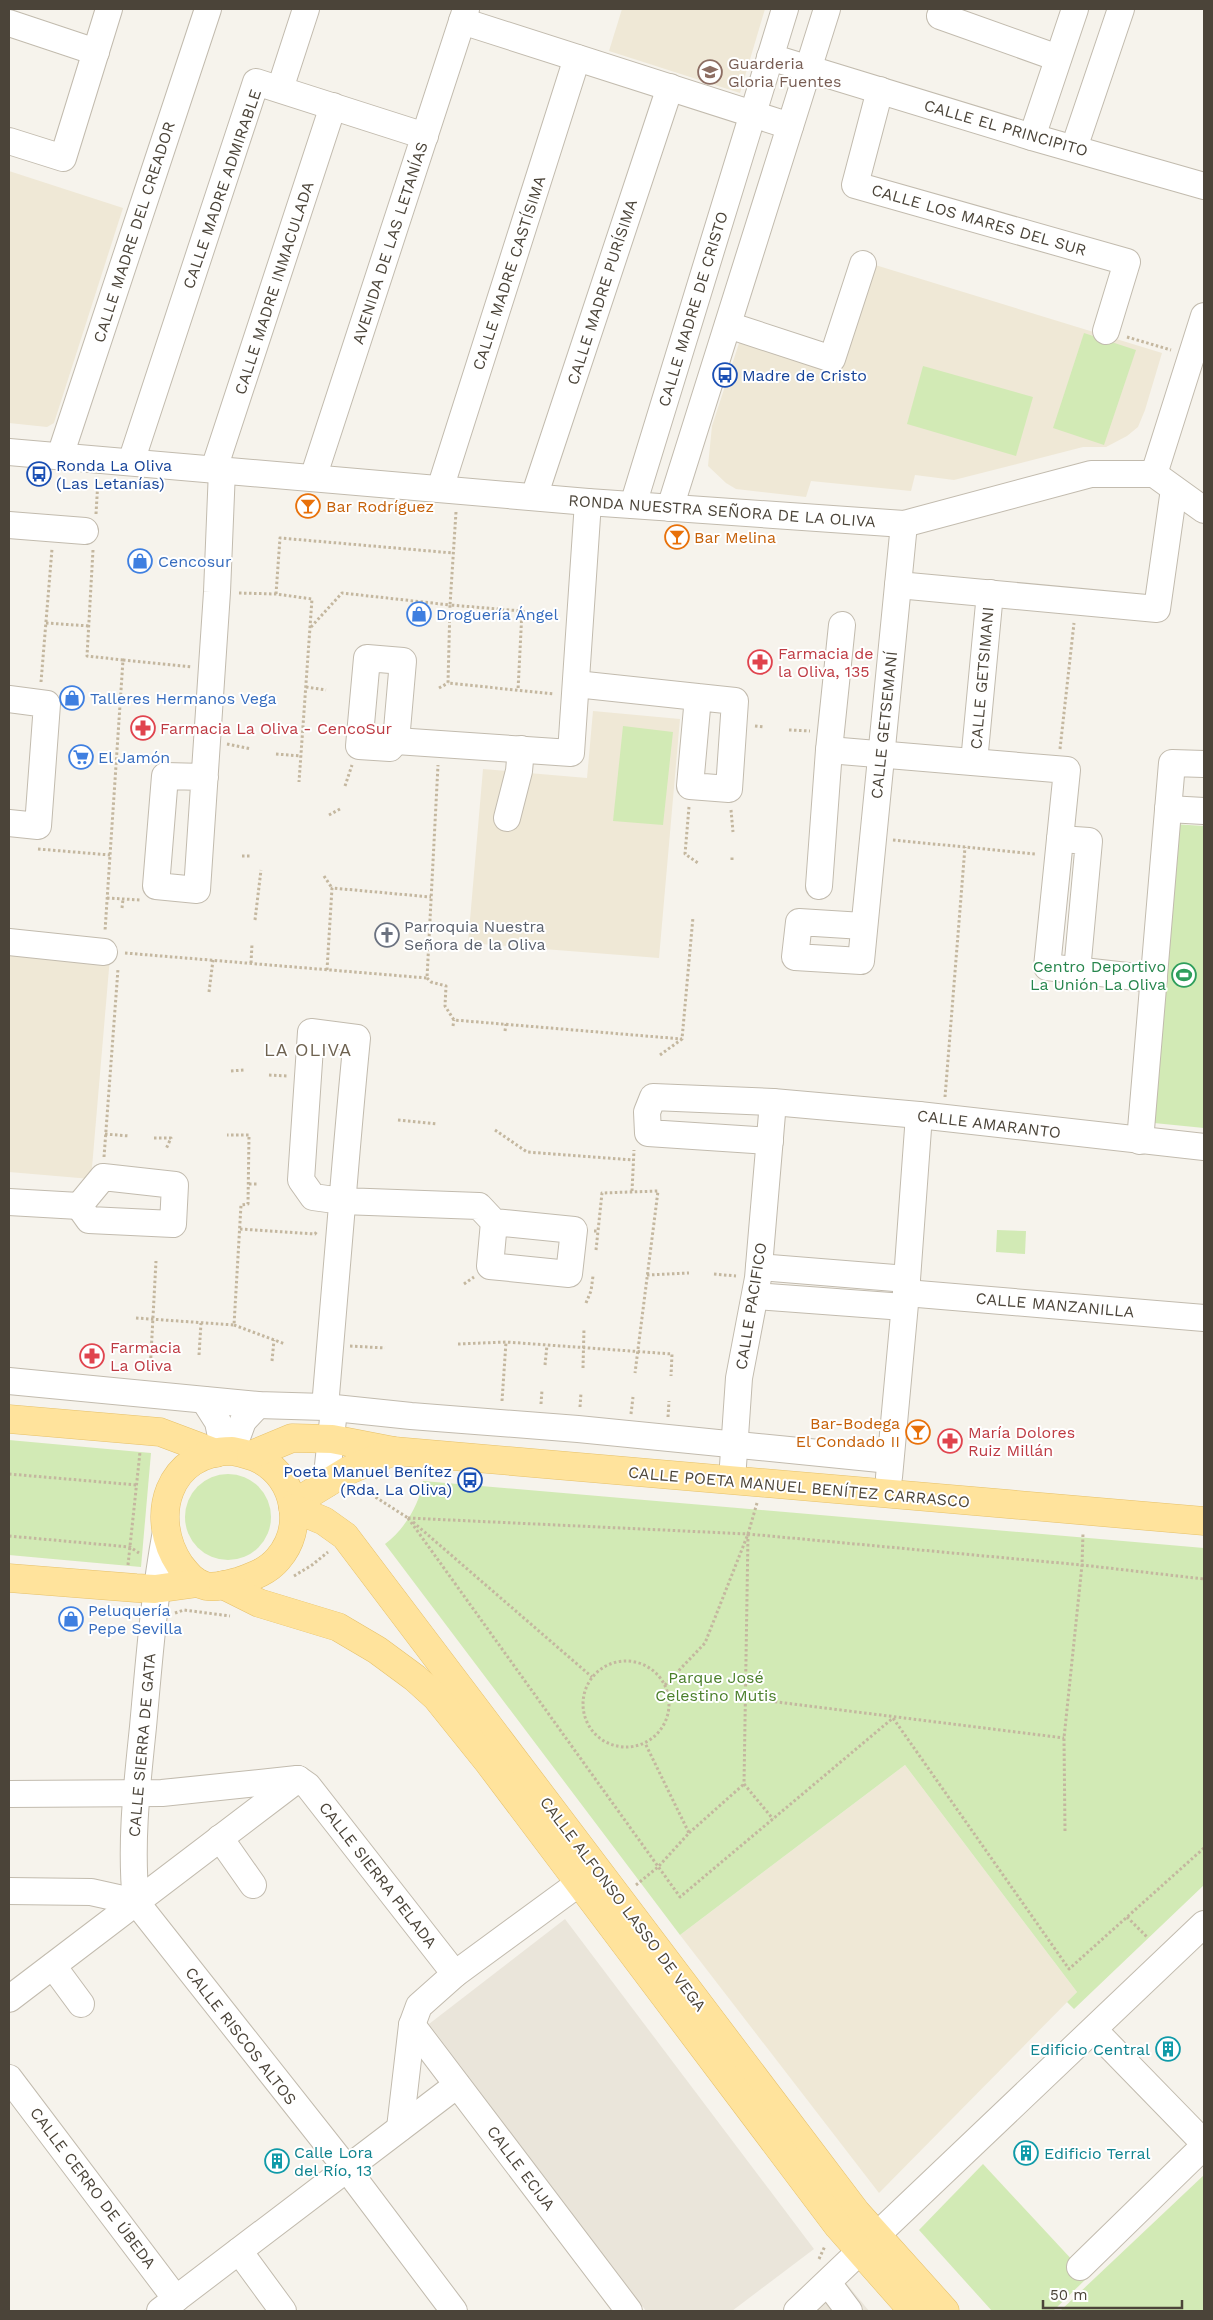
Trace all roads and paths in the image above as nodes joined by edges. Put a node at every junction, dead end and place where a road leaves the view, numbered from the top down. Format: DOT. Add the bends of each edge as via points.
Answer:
graph roads {
  1 [pos="109,9"];
  2 [pos="208,9"];
  3 [pos="306,9"];
  4 [pos="785,9"];
  5 [pos="827,9"];
  6 [pos="943,9"];
  7 [pos="1075,9"];
  8 [pos="1121,9"];
  9 [pos="464,15"];
  10 [pos="9,24"];
  11 [pos="96,52"];
  12 [pos="770,57"];
  13 [pos="578,58"];
  14 [pos="1058,58"];
  15 [pos="809,69"];
  16 [pos="670,87"];
  17 [pos="280,90"];
  18 [pos="880,90"];
  19 [pos="333,106"];
  20 [pos="753,114"];
  21 [pos="790,126"];
  22 [pos="425,136"];
  23 [pos="1032,137"];
  24 [pos="9,141"];
  25 [pos="1074,148"];
  26 [pos="1204,186"];
  27 [pos="863,264"];
  28 [pos="1204,316"];
  29 [pos="728,325"];
  30 [pos="1106,331"];
  31 [pos="1191,356"];
  32 [pos="9,452"];
  33 [pos="60,456"];
  34 [pos="100,460"];
  35 [pos="131,462"];
  36 [pos="218,470"];
  37 [pos="313,478"];
  38 [pos="1164,481"];
  39 [pos="449,490"];
  40 [pos="534,497"];
  41 [pos="588,502"];
  42 [pos="633,505"];
  43 [pos="670,508"];
  44 [pos="1204,510"];
  45 [pos="904,524"];
  46 [pos="9,525"];
  47 [pos="53,529"];
  48 [pos="91,532"];
  49 [pos="453,553"];
  50 [pos="898,585"];
  51 [pos="217,592"];
  52 [pos="990,593"];
  53 [pos="276,594"];
  54 [pos="1077,601"];
  55 [pos="450,605"];
  56 [pos="522,611"];
  57 [pos="533,614"];
  58 [pos="46,623"];
  59 [pos="842,625"];
  60 [pos="89,626"];
  61 [pos="311,627"];
  62 [pos="123,660"];
  63 [pos="211,669"];
  64 [pos="448,683"];
  65 [pos="306,687"];
  66 [pos="439,688"];
  67 [pos="326,690"];
  68 [pos="518,690"];
  69 [pos="575,690"];
  70 [pos="698,697"];
  71 [pos="9,699"];
  72 [pos="39,703"];
  73 [pos="396,741"];
  74 [pos="440,744"];
  75 [pos="521,749"];
  76 [pos="829,750"];
  77 [pos="276,754"];
  78 [pos="881,754"];
  79 [pos="301,756"];
  80 [pos="974,762"];
  81 [pos="1204,764"];
  82 [pos="1058,769"];
  83 [pos="204,777"];
  84 [pos="299,782"];
  85 [pos="690,786"];
  86 [pos="340,809"];
  87 [pos="1168,809"];
  88 [pos="1204,811"];
  89 [pos="329,815"];
  90 [pos="507,818"];
  91 [pos="9,823"];
  92 [pos="38,826"];
  93 [pos="872,838"];
  94 [pos="965,847"];
  95 [pos="1059,848"];
  96 [pos="110,855"];
  97 [pos="242,856"];
  98 [pos="252,856"];
  99 [pos="698,863"];
  100 [pos="260,870"];
  101 [pos="324,876"];
  102 [pos="819,886"];
  103 [pos="332,888"];
  104 [pos="431,897"];
  105 [pos="123,899"];
  106 [pos="122,908"];
  107 [pos="693,917"];
  108 [pos="255,920"];
  109 [pos="863,926"];
  110 [pos="9,942"];
  111 [pos="252,944"];
  112 [pos="112,952"];
  113 [pos="213,960"];
  114 [pos="250,963"];
  115 [pos="327,970"];
  116 [pos="1077,970"];
  117 [pos="427,978"];
  118 [pos="1154,979"];
  119 [pos="209,992"];
  120 [pos="454,1020"];
  121 [pos="506,1024"];
  122 [pos="453,1026"];
  123 [pos="505,1031"];
  124 [pos="682,1039"];
  125 [pos="660,1055"];
  126 [pos="244,1070"];
  127 [pos="231,1071"];
  128 [pos="773,1102"];
  129 [pos="931,1117"];
  130 [pos="398,1120"];
  131 [pos="437,1124"];
  132 [pos="495,1130"];
  133 [pos="648,1133"];
  134 [pos="106,1134"];
  135 [pos="227,1135"];
  136 [pos="129,1136"];
  137 [pos="154,1138"];
  138 [pos="770,1141"];
  139 [pos="1140,1142"];
  140 [pos="1204,1147"];
  141 [pos="166,1149"];
  142 [pos="634,1160"];
  143 [pos="103,1177"];
  144 [pos="249,1184"];
  145 [pos="259,1184"];
  146 [pos="632,1191"];
  147 [pos="9,1202"];
  148 [pos="79,1206"];
  149 [pos="342,1209"];
  150 [pos="494,1222"];
  151 [pos="240,1229"];
  152 [pos="574,1230"];
  153 [pos="156,1261"];
  154 [pos="759,1267"];
  155 [pos="647,1274"];
  156 [pos="689,1274"];
  157 [pos="906,1293"];
  158 [pos="756,1296"];
  159 [pos="136,1318"];
  160 [pos="1204,1318"];
  161 [pos="154,1319"];
  162 [pos="201,1323"];
  163 [pos="234,1325"];
  164 [pos="584,1328"];
  165 [pos="274,1340"];
  166 [pos="506,1342"];
  167 [pos="285,1344"];
  168 [pos="458,1344"];
  169 [pos="331,1345"];
  170 [pos="548,1345"];
  171 [pos="385,1348"];
  172 [pos="584,1348"];
  173 [pos="637,1353"];
  174 [pos="199,1355"];
  175 [pos="272,1361"];
  176 [pos="545,1365"];
  177 [pos="583,1368"];
  178 [pos="635,1372"];
  179 [pos="671,1376"];
  180 [pos="9,1381"];
  181 [pos="204,1400"];
  182 [pos="258,1405"];
  183 [pos="329,1407"];
  184 [pos="9,1419"];
  185 [pos="500,1424"];
  186 [pos="332,1439"];
  187 [pos="734,1443"];
  188 [pos="394,1451"];
  189 [pos="231,1453"];
  190 [pos="890,1460"];
  191 [pos="9,1474"];
  192 [pos="345,1475"];
  193 [pos="732,1480"];
  194 [pos="761,1483"];
  195 [pos="137,1485"];
  196 [pos="888,1495"];
  197 [pos="293,1506"];
  198 [pos="1083,1512"];
  199 [pos="408,1518"];
  200 [pos="1204,1522"];
  201 [pos="166,1531"];
  202 [pos="748,1534"];
  203 [pos="9,1536"];
  204 [pos="338,1543"];
  205 [pos="138,1560"];
  206 [pos="1082,1565"];
  207 [pos="9,1578"];
  208 [pos="1204,1579"];
  209 [pos="289,1580"];
  210 [pos="211,1584"];
  211 [pos="155,1589"];
  212 [pos="172,1614"];
  213 [pos="238,1616"];
  214 [pos="592,1677"];
  215 [pos="665,1684"];
  216 [pos="745,1698"];
  217 [pos="894,1718"];
  218 [pos="1064,1738"];
  219 [pos="645,1743"];
  220 [pos="298,1779"];
  221 [pos="744,1784"];
  222 [pos="9,1794"];
  223 [pos="136,1794"];
  224 [pos="773,1819"];
  225 [pos="1065,1831"];
  226 [pos="689,1833"];
  227 [pos="220,1838"];
  228 [pos="1204,1848"];
  229 [pos="658,1867"];
  230 [pos="588,1877"];
  231 [pos="253,1885"];
  232 [pos="629,1890"];
  233 [pos="9,1891"];
  234 [pos="136,1902"];
  235 [pos="1127,1917"];
  236 [pos="1204,1924"];
  237 [pos="1148,1938"];
  238 [pos="52,1966"];
  239 [pos="455,1974"];
  240 [pos="9,1999"];
  241 [pos="81,2004"];
  242 [pos="412,2025"];
  243 [pos="1094,2030"];
  244 [pos="9,2078"];
  245 [pos="457,2085"];
  246 [pos="400,2128"];
  247 [pos="1204,2144"];
  248 [pos="347,2169"];
  249 [pos="868,2243"];
  250 [pos="239,2251"];
  251 [pos="1080,2267"];
  252 [pos="828,2283"];
  253 [pos="168,2305"];
  254 [pos="284,2311"];
  255 [pos="454,2311"];
  256 [pos="629,2311"];
  257 [pos="797,2311"];
  258 [pos="849,2311"];
  259 [pos="913,2311"];
  260 [pos="945,2311"];
  1 -- 11 [label="street"];
  2 -- 33 [label="street, CALLE MADRE DEL CREADOR"];
  3 -- 17 [label="street"];
  4 -- 12 [label="street, CALLE MADRE DE CRISTO"];
  5 -- 15 [label="street"];
  6 -- 14 [label="street" via="940,16"];
  7 -- 14 [label="street"];
  8 -- 25 [label="street"];
  9 -- 13 [label="street"];
  9 -- 22 [label="street, AVENIDA DE LAS LETANÍAS"];
  10 -- 11 [label="street"];
  11 -- 24 [label="street" via="63,158"];
  12 -- 15 [label="street, CALLE EL PRINCIPITO"];
  12 -- 20 [label="street, CALLE MADRE DE CRISTO"];
  13 -- 16 [label="street"];
  13 -- 39 [label="street, CALLE MADRE CASTÍSIMA"];
  14 -- 23 [label="street"];
  15 -- 18 [label="street, CALLE EL PRINCIPITO"];
  15 -- 21 [label="street"];
  16 -- 20 [label="street"];
  16 -- 40 [label="street, CALLE MADRE PURÍSIMA"];
  17 -- 19 [label="street, CALLE MADRE ADMIRABLE"];
  17 -- 35 [label="street, CALLE MADRE ADMIRABLE" via="256,82"];
  18 -- 23 [label="street, CALLE EL PRINCIPITO"];
  18 -- 30 [label="street, CALLE LOS MARES DEL SUR" via="855,185 1127,262"];
  19 -- 22 [label="street, CALLE MADRE ADMIRABLE"];
  19 -- 36 [label="street, CALLE MADRE INMACULADA"];
  20 -- 21 [label="street"];
  20 -- 42 [label="street, CALLE MADRE DE CRISTO"];
  21 -- 29 [label="street"];
  22 -- 37 [label="street, AVENIDA DE LAS LETANÍAS"];
  23 -- 25 [label="street, CALLE EL PRINCIPITO"];
  25 -- 26 [label="street, CALLE EL PRINCIPITO"];
  27 -- 29 [label="street" via="832,359"];
  28 -- 31 [label="street"];
  29 -- 43 [label="street"];
  30 -- 31 [label="path"];
  31 -- 38 [label="street"];
  32 -- 33 [label="street, RONDA NUESTRA SEÑORA DE LA OLIVA"];
  33 -- 34 [label="street, RONDA NUESTRA SEÑORA DE LA OLIVA"];
  34 -- 35 [label="street, RONDA NUESTRA SEÑORA DE LA OLIVA"];
  34 -- 48 [label="path"];
  35 -- 36 [label="street, RONDA NUESTRA SEÑORA DE LA OLIVA"];
  36 -- 37 [label="street, RONDA NUESTRA SEÑORA DE LA OLIVA"];
  36 -- 51 [label="street"];
  37 -- 39 [label="street, RONDA NUESTRA SEÑORA DE LA OLIVA"];
  38 -- 44 [label="street"];
  38 -- 45 [label="street, RONDA NUESTRA SEÑORA DE LA OLIVA" via="1091,474"];
  38 -- 54 [label="street" via="1157,609"];
  39 -- 40 [label="street, RONDA NUESTRA SEÑORA DE LA OLIVA"];
  39 -- 49 [label="path"];
  40 -- 41 [label="street, RONDA NUESTRA SEÑORA DE LA OLIVA"];
  41 -- 42 [label="street, RONDA NUESTRA SEÑORA DE LA OLIVA"];
  41 -- 69 [label="street"];
  42 -- 43 [label="street, RONDA NUESTRA SEÑORA DE LA OLIVA"];
  43 -- 45 [label="street, RONDA NUESTRA SEÑORA DE LA OLIVA"];
  45 -- 50 [label="street, CALLE GETSEMANÍ"];
  46 -- 47 [label="street"];
  47 -- 48 [label="street"];
  47 -- 58 [label="path"];
  48 -- 60 [label="path"];
  49 -- 53 [label="path" via="280,538"];
  49 -- 55 [label="path"];
  50 -- 52 [label="street"];
  50 -- 78 [label="street, CALLE GETSEMANÍ"];
  51 -- 53 [label="path"];
  51 -- 63 [label="street"];
  52 -- 54 [label="street"];
  52 -- 80 [label="street, CALLE GETSIMANI"];
  53 -- 61 [label="path" via="312,600"];
  54 -- 82 [label="path"];
  55 -- 56 [label="path"];
  55 -- 61 [label="path" via="342,593"];
  55 -- 64 [label="path"];
  56 -- 57 [label="path"];
  56 -- 68 [label="path"];
  58 -- 60 [label="path"];
  58 -- 72 [label="path"];
  59 -- 76 [label="street"];
  60 -- 62 [label="path" via="87,656"];
  61 -- 65 [label="path"];
  62 -- 63 [label="path"];
  62 -- 96 [label="path"];
  63 -- 83 [label="street"];
  64 -- 66 [label="path"];
  64 -- 68 [label="path"];
  65 -- 67 [label="path"];
  65 -- 79 [label="path"];
  68 -- 69 [label="path"];
  69 -- 70 [label="street"];
  69 -- 75 [label="street" via="571,752"];
  70 -- 85 [label="street"];
  70 -- 85 [label="street" via="735,701 729,790"];
  71 -- 72 [label="street"];
  72 -- 92 [label="street" via="47,704"];
  73 -- 74 [label="street"];
  74 -- 75 [label="street"];
  74 -- 104 [label="path"];
  75 -- 90 [label="street"];
  76 -- 78 [label="street"];
  76 -- 102 [label="street"];
  77 -- 79 [label="path"];
  78 -- 80 [label="street"];
  78 -- 93 [label="street, CALLE GETSEMANÍ"];
  79 -- 84 [label="path"];
  80 -- 82 [label="street"];
  81 -- 87 [label="street" via="1172,762"];
  82 -- 95 [label="street" via="1067,770"];
  85 -- 99 [label="path" via="685,854"];
  86 -- 89 [label="path"];
  87 -- 88 [label="street"];
  87 -- 118 [label="street"];
  91 -- 92 [label="street"];
  92 -- 96 [label="path" via="36,849"];
  93 -- 94 [label="path"];
  93 -- 109 [label="street, CALLE GETSEMANÍ"];
  94 -- 95 [label="path"];
  94 -- 129 [label="path"];
  95 -- 116 [label="street" via="1047,967"];
  95 -- 116 [label="street" via="1088,841"];
  96 -- 112 [label="path"];
  97 -- 98 [label="path"];
  100 -- 108 [label="path"];
  101 -- 103 [label="path"];
  103 -- 104 [label="path"];
  103 -- 115 [label="path"];
  104 -- 117 [label="path"];
  105 -- 106 [label="path"];
  107 -- 124 [label="path"];
  110 -- 112 [label="street"];
  111 -- 114 [label="path"];
  112 -- 113 [label="path"];
  112 -- 134 [label="path"];
  113 -- 114 [label="path"];
  113 -- 119 [label="path"];
  114 -- 115 [label="path"];
  115 -- 117 [label="path"];
  116 -- 118 [label="street"];
  117 -- 120 [label="path" via="446,986 445,1006"];
  118 -- 139 [label="street"];
  120 -- 121 [label="path"];
  120 -- 122 [label="path"];
  121 -- 123 [label="path"];
  121 -- 124 [label="path"];
  124 -- 125 [label="path"];
  126 -- 127 [label="path"];
  128 -- 129 [label="street, CALLE AMARANTO"];
  128 -- 133 [label="street, CALLE AMARANTO" via="653,1097 647,1112"];
  128 -- 138 [label="street, CALLE PACIFICO"];
  129 -- 139 [label="street, CALLE AMARANTO"];
  129 -- 157 [label="street"];
  130 -- 131 [label="path"];
  132 -- 142 [label="path" via="527,1152"];
  133 -- 138 [label="street"];
  133 -- 142 [label="path" via="634,1146"];
  134 -- 136 [label="path"];
  134 -- 143 [label="path"];
  135 -- 144 [label="path" via="250,1135"];
  137 -- 141 [label="path" via="171,1138"];
  138 -- 154 [label="street, CALLE PACIFICO"];
  139 -- 140 [label="street, CALLE AMARANTO"];
  142 -- 146 [label="path"];
  143 -- 148 [label="street"];
  143 -- 148 [label="street" via="175,1185 173,1224 89,1220"];
  144 -- 145 [label="path"];
  144 -- 151 [label="path" via="248,1204 241,1205"];
  146 -- 152 [label="path" via="602,1193 598,1231"];
  146 -- 155 [label="path" via="658,1191"];
  147 -- 148 [label="street"];
  149 -- 149 [label="street" via="357,1038 311,1032 301,1180 313,1197"];
  149 -- 150 [label="street" via="479,1206"];
  149 -- 151 [label="path" via="323,1216 315,1234"];
  149 -- 169 [label="street"];
  150 -- 152 [label="street"];
  150 -- 152 [label="street" via="490,1266 559,1273 569,1274"];
  151 -- 163 [label="path"];
  153 -- 161 [label="path"];
  154 -- 157 [label="street, CALLE MANZANILLA"];
  154 -- 158 [label="street, CALLE PACIFICO"];
  155 -- 156 [label="path"];
  155 -- 173 [label="path"];
  157 -- 158 [label="street, CALLE MANZANILLA"];
  157 -- 160 [label="street, CALLE MANZANILLA"];
  157 -- 190 [label="street"];
  158 -- 187 [label="street, CALLE PACIFICO" via="739,1378"];
  159 -- 161 [label="path"];
  161 -- 162 [label="path"];
  162 -- 163 [label="path"];
  162 -- 174 [label="path"];
  163 -- 165 [label="path"];
  164 -- 172 [label="path"];
  165 -- 167 [label="path"];
  165 -- 175 [label="path"];
  166 -- 168 [label="path"];
  166 -- 170 [label="path"];
  166 -- 185 [label="path"];
  169 -- 171 [label="path"];
  169 -- 183 [label="street"];
  170 -- 172 [label="path"];
  170 -- 176 [label="path"];
  172 -- 173 [label="path"];
  172 -- 177 [label="path"];
  173 -- 178 [label="path"];
  173 -- 179 [label="path" via="672,1354"];
  180 -- 181 [label="street"];
  181 -- 182 [label="street"];
  181 -- 189 [label="street"];
  182 -- 183 [label="street"];
  182 -- 189 [label="street" via="243,1422"];
  183 -- 185 [label="street"];
  183 -- 186 [label="street"];
  184 -- 189 [label="main road" via="160,1432"];
  185 -- 187 [label="street"];
  186 -- 188 [label="main road, CALLE POETA MANUEL BENÍTEZ CARRASCO"];
  186 -- 189 [label="main road, CALLE POETA MANUEL BENÍTEZ CARRASCO" via="292,1438"];
  186 -- 192 [label="street"];
  187 -- 190 [label="street"];
  187 -- 193 [label="street, CALLE PACIFICO"];
  188 -- 192 [label="main road, CALLE POETA MANUEL BENÍTEZ CARRASCO"];
  188 -- 193 [label="main road, CALLE POETA MANUEL BENÍTEZ CARRASCO"];
  189 -- 197 [label="main road" via="269,1465 288,1489"];
  189 -- 201 [label="main road" via="205,1456 186,1468 172,1486 165,1508"];
  190 -- 196 [label="street"];
  191 -- 195 [label="path"];
  192 -- 197 [label="main road, CALLE POETA MANUEL BENÍTEZ CARRASCO"];
  192 -- 199 [label="path"];
  192 -- 204 [label="main road" via="333,1500"];
  193 -- 194 [label="main road, CALLE POETA MANUEL BENÍTEZ CARRASCO"];
  194 -- 196 [label="main road, CALLE POETA MANUEL BENÍTEZ CARRASCO"];
  194 -- 202 [label="path"];
  196 -- 198 [label="main road, CALLE POETA MANUEL BENÍTEZ CARRASCO"];
  197 -- 204 [label="main road, CALLE ALFONSO LASSO DE VEGA" via="324,1521"];
  197 -- 210 [label="main road" via="292,1531 287,1546 268,1569 254,1576"];
  198 -- 200 [label="main road, CALLE POETA MANUEL BENÍTEZ CARRASCO"];
  198 -- 206 [label="path"];
  199 -- 202 [label="path"];
  199 -- 214 [label="path"];
  199 -- 229 [label="path"];
  201 -- 210 [label="main road" via="173,1554 189,1577"];
  201 -- 211 [label="street, CALLE SIERRA DE GATA"];
  202 -- 206 [label="path"];
  202 -- 215 [label="path" via="705,1643"];
  202 -- 216 [label="path"];
  203 -- 205 [label="path" via="130,1547 139,1552"];
  204 -- 209 [label="path"];
  204 -- 230 [label="main road, CALLE ALFONSO LASSO DE VEGA"];
  206 -- 208 [label="path"];
  206 -- 218 [label="path"];
  207 -- 211 [label="main road"];
  210 -- 211 [label="main road"];
  210 -- 230 [label="main road, CALLE ALFONSO LASSO DE VEGA" via="259,1603 338,1627 415,1678 436,1697"];
  211 -- 223 [label="street, CALLE SIERRA DE GATA"];
  212 -- 213 [label="path" via="184,1610"];
  214 -- 215 [label="path" via="602,1667 628,1660 643,1663"];
  214 -- 219 [label="path" via="582,1699 588,1726 598,1738 612,1745 627,1748"];
  215 -- 219 [label="path" via="669,1711 655,1737"];
  216 -- 217 [label="path"];
  216 -- 221 [label="path"];
  217 -- 218 [label="path"];
  217 -- 224 [label="path"];
  217 -- 235 [label="path" via="1069,1969"];
  218 -- 225 [label="path"];
  219 -- 226 [label="path"];
  220 -- 223 [label="street"];
  220 -- 227 [label="street"];
  220 -- 239 [label="street, CALLE SIERRA PELADA" via="308,1786"];
  221 -- 224 [label="path"];
  221 -- 226 [label="path"];
  222 -- 223 [label="street"];
  223 -- 234 [label="street, CALLE SIERRA DE GATA" via="133,1868"];
  224 -- 229 [label="path" via="680,1897"];
  226 -- 229 [label="path"];
  227 -- 231 [label="street"];
  227 -- 234 [label="street"];
  228 -- 235 [label="path"];
  229 -- 232 [label="path"];
  230 -- 239 [label="street"];
  230 -- 249 [label="main road, CALLE ALFONSO LASSO DE VEGA" via="856,2212"];
  233 -- 234 [label="street" via="91,1892"];
  234 -- 238 [label="street"];
  234 -- 248 [label="street, CALLE RISCOS ALTOS"];
  235 -- 237 [label="path"];
  236 -- 243 [label="street"];
  238 -- 240 [label="street"];
  238 -- 241 [label="street"];
  239 -- 242 [label="street" via="419,2006"];
  242 -- 245 [label="street, CALLE ECIJA"];
  242 -- 246 [label="street"];
  243 -- 247 [label="street"];
  243 -- 249 [label="street"];
  244 -- 253 [label="street, CALLE CERRO DE ÚBEDA"];
  245 -- 246 [label="street"];
  245 -- 256 [label="street, CALLE ECIJA"];
  246 -- 248 [label="street"];
  247 -- 251 [label="street"];
  248 -- 250 [label="street"];
  248 -- 255 [label="street, CALLE RISCOS ALTOS"];
  249 -- 252 [label="street"];
  249 -- 259 [label="main road, CALLE ALFONSO LASSO DE VEGA"];
  249 -- 260 [label="main road, CALLE ALFONSO LASSO DE VEGA"];
  250 -- 253 [label="street"];
  250 -- 254 [label="street"];
  252 -- 257 [label="street"];
  252 -- 258 [label="street"];
}
